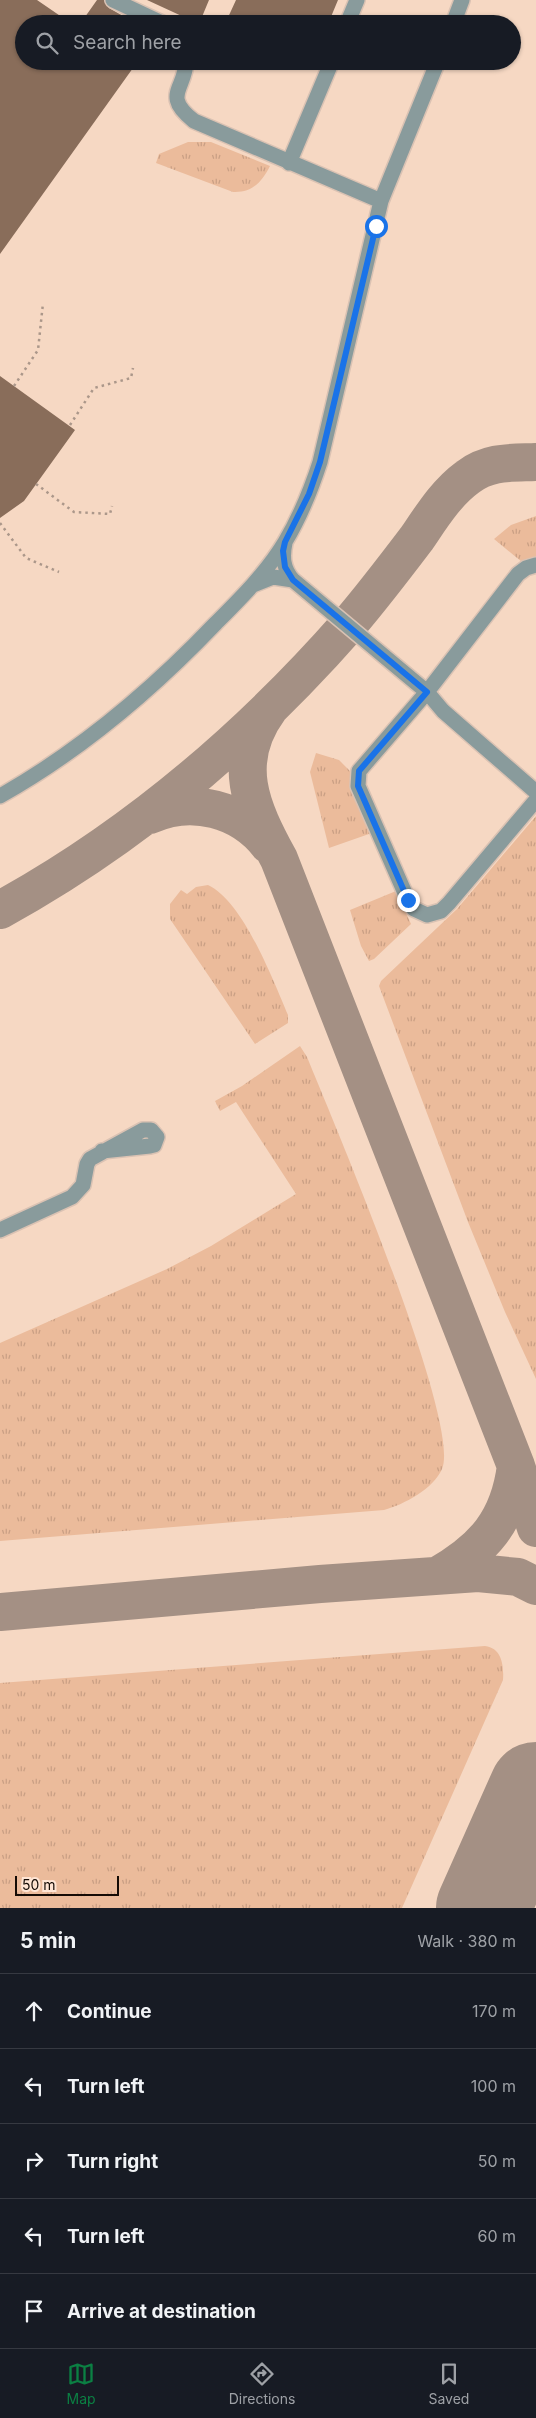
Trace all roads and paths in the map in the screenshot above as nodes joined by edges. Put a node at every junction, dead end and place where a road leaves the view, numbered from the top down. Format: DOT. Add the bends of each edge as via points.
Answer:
graph roads {
  1 [pos="113,0"];
  2 [pos="357,0"];
  3 [pos="462,0"];
  4 [pos="145,15"];
  5 [pos="351,15"];
  6 [pos="456,15"];
  7 [pos="185,70"];
  8 [pos="328,70"];
  9 [pos="434,70"];
  10 [pos="289,163"];
  11 [pos="381,201"];
  12 [pos="44,303"];
  13 [pos="133,368"];
  14 [pos="14,386"];
  15 [pos="70,425"];
  16 [pos="36,484"];
  17 [pos="112,506"];
  18 [pos="0,523"];
  19 [pos="285,542"];
  20 [pos="536,565"];
  21 [pos="59,572"];
  22 [pos="293,580"];
  23 [pos="250,587"];
  24 [pos="427,692"];
  25 [pos="536,792"];
  26 [pos="0,796"];
  27 [pos="536,800"];
  28 [pos="102,1151"];
  29 [pos="0,1230"];
  1 -- 4 [label="lane"];
  2 -- 5 [label="lane"];
  3 -- 6 [label="lane"];
  7 -- 10 [label="lane" via="176,96 187,116 209,129"];
  8 -- 10 [label="lane"];
  9 -- 11 [label="lane"];
  10 -- 11 [label="lane"];
  11 -- 19 [label="lane" via="320,462 309,494"];
  12 -- 14 [label="path" via="38,350"];
  13 -- 15 [label="path" via="131,378 94,388"];
  16 -- 17 [label="path" via="74,512 110,514"];
  18 -- 21 [label="path" via="26,558"];
  19 -- 22 [label="lane" via="285,567"];
  19 -- 23 [label="lane"];
  20 -- 24 [label="lane" via="518,574"];
  22 -- 23 [label="lane" via="273,576"];
  22 -- 24 [label="lane"];
  23 -- 26 [label="lane" via="196,644 143,692 66,753"];
  24 -- 25 [label="lane" via="443,711"];
  24 -- 27 [label="lane" via="359,771 358,778 362,795 408,900 420,914 434,915 441,911"];
  28 -- 29 [label="lane" via="86,1164 82,1185 72,1197"];
}
